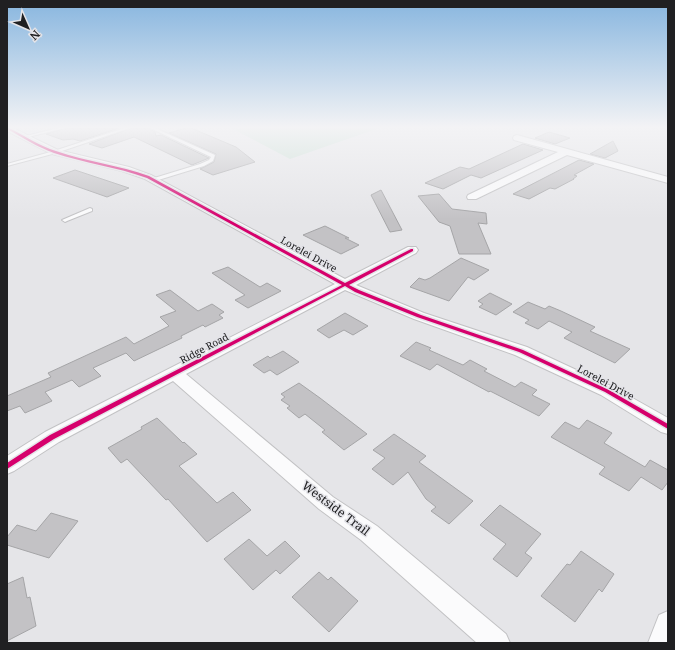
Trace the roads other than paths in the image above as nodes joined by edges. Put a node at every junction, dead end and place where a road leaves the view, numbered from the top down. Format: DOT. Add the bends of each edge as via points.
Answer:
graph roads {
  1 [pos="32,158"];
  2 [pos="41,158"];
  3 [pos="81,158"];
  4 [pos="212,158"];
  5 [pos="552,158"];
  6 [pos="589,158"];
  7 [pos="7,165"];
  8 [pos="7,169"];
  9 [pos="153,180"];
  10 [pos="668,180"];
  11 [pos="472,196"];
  12 [pos="90,210"];
  13 [pos="65,220"];
  14 [pos="412,250"];
  15 [pos="345,284"];
  16 [pos="174,373"];
  17 [pos="668,427"];
  18 [pos="7,466"];
  19 [pos="668,624"];
  20 [pos="497,643"];
  21 [pos="661,643"];
  1 -- 7 [label="lane"];
  2 -- 8 [label="lane"];
  3 -- 9 [label="street, Lorelei Drive" via="129,170"];
  4 -- 9 [label="lane" via="211,161"];
  5 -- 11 [label="street"];
  6 -- 10 [label="street"];
  9 -- 15 [label="street, Lorelei Drive"];
  12 -- 13 [label="lane"];
  14 -- 15 [label="street, Ridge Road"];
  15 -- 16 [label="street, Ridge Road"];
  15 -- 17 [label="street, Lorelei Drive" via="385,303 549,363 607,391"];
  16 -- 18 [label="street, Ridge Road" via="52,437"];
  16 -- 20 [label="street, Westside Trail" via="326,503 369,533"];
  19 -- 21 [label="street"];
}
